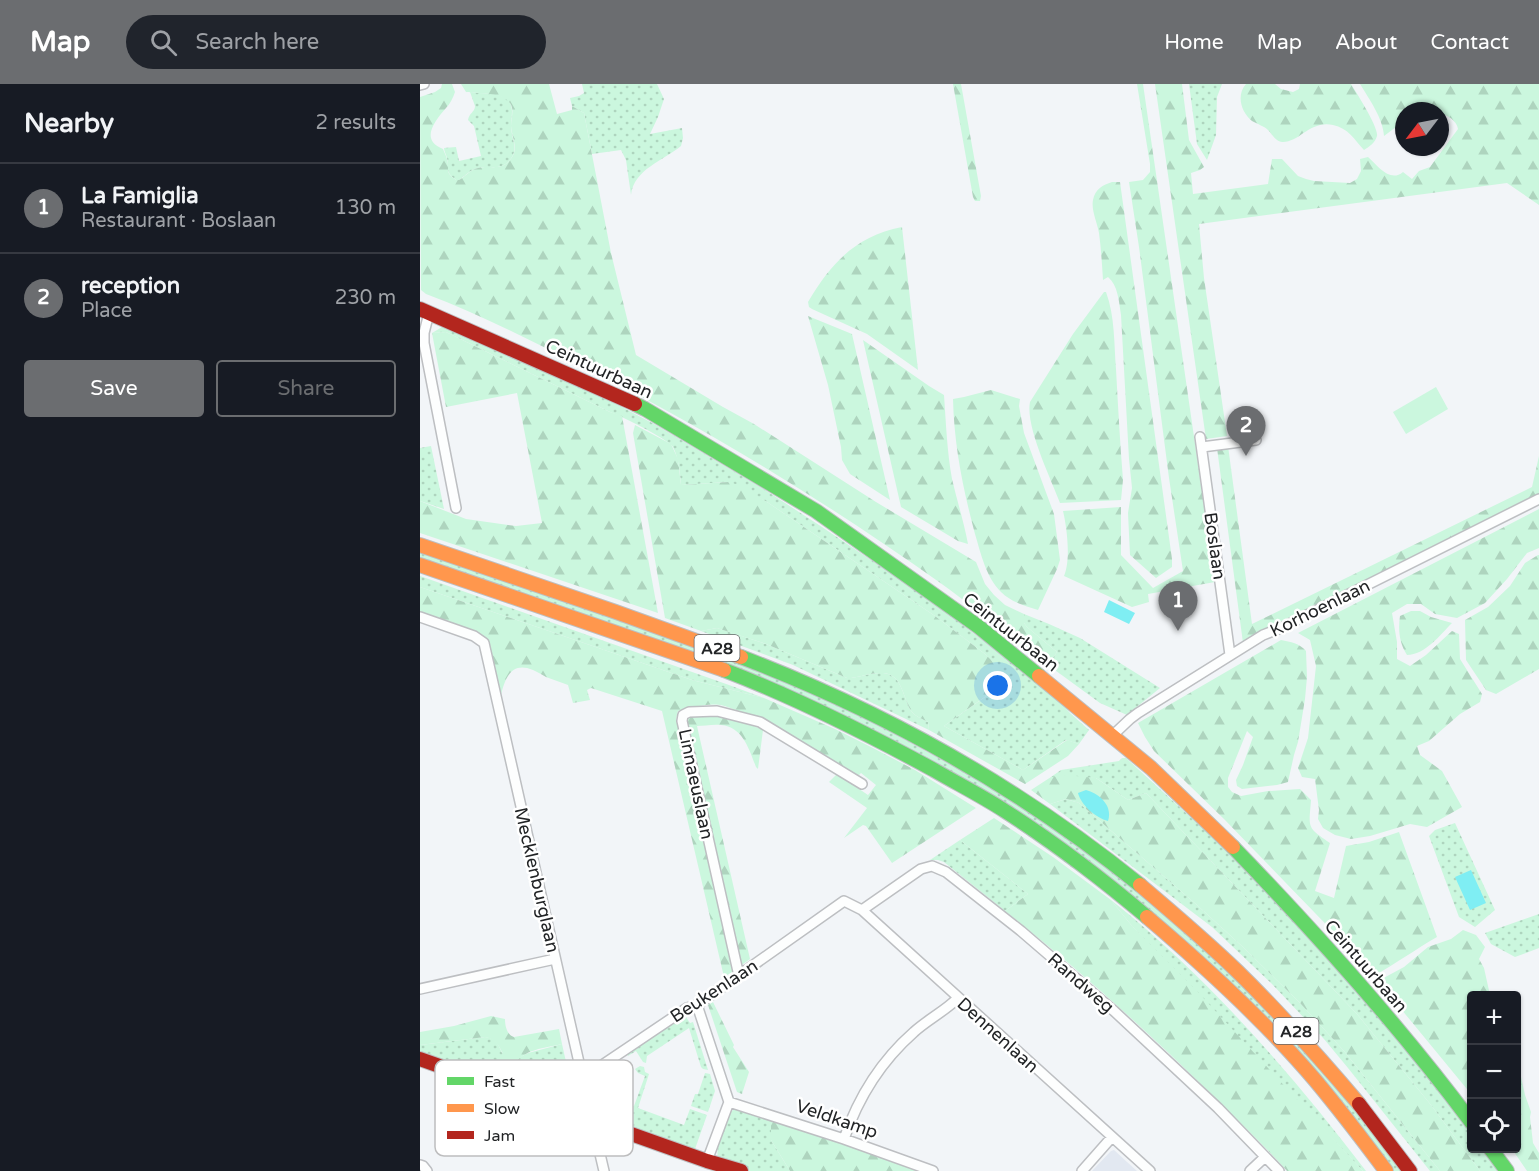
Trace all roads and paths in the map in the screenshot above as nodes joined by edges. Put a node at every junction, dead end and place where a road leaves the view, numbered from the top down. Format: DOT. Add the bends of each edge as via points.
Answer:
graph roads {
  1 [pos="425,311"];
  2 [pos="1256,440"];
  3 [pos="1539,499"];
  4 [pos="456,508"];
  5 [pos="420,545"];
  6 [pos="420,565"];
  7 [pos="420,617"];
  8 [pos="1230,655"];
  9 [pos="1113,736"];
  10 [pos="862,784"];
  11 [pos="844,901"];
  12 [pos="862,910"];
  13 [pos="555,959"];
  14 [pos="739,976"];
  15 [pos="420,989"];
  16 [pos="958,998"];
  17 [pos="698,1005"];
  18 [pos="420,1059"];
  19 [pos="579,1060"];
  20 [pos="610,1060"];
  21 [pos="435,1064"];
  22 [pos="729,1102"];
  23 [pos="1467,1116"];
  24 [pos="633,1135"];
  25 [pos="1112,1137"];
  26 [pos="844,1139"];
  27 [pos="1494,1153"];
  28 [pos="599,1156"];
  29 [pos="1265,1157"];
  30 [pos="707,1161"];
  31 [pos="420,1165"];
  32 [pos="427,1171"];
  33 [pos="604,1171"];
  34 [pos="741,1171"];
  35 [pos="933,1171"];
  36 [pos="1082,1171"];
  37 [pos="1150,1171"];
  38 [pos="1250,1171"];
  39 [pos="1279,1171"];
  40 [pos="1386,1171"];
  41 [pos="1410,1171"];
  42 [pos="1507,1171"];
  1 -- 4 [label="street" via="424,343"];
  1 -- 9 [label="main road, Ceintuurbaan" via="645,409 816,511 979,627"];
  2 -- 8 [label="street, Boslaan" via="1201,442"];
  3 -- 8 [label="street, Korhoenlaan"];
  5 -- 41 [label="main road, A28" via="643,621 814,687 945,753 1031,805 1100,854 1231,965 1328,1067"];
  6 -- 40 [label="main road, A28" via="754,681 870,735 1015,817 1126,899 1219,981 1315,1080"];
  7 -- 13 [label="street, Mecklenburglaan" via="474,636 484,644"];
  8 -- 9 [label="street, Korhoenlaan" via="1130,719"];
  9 -- 23 [label="main road, Ceintuurbaan" via="1223,837 1282,898 1379,1006"];
  10 -- 14 [label="street, Linnaeuslaan" via="760,722 717,711 683,715"];
  11 -- 12 [label="street, Dennenlaan"];
  11 -- 14 [label="street, Beukenlaan"];
  12 -- 16 [label="street, Dennenlaan"];
  12 -- 29 [label="street, Randweg" via="921,869 933,866 946,872 1114,1011"];
  13 -- 15 [label="street"];
  13 -- 19 [label="street, Mecklenburglaan"];
  14 -- 17 [label="street, Beukenlaan"];
  16 -- 25 [label="street, Dennenlaan"];
  16 -- 26 [label="street" via="914,1032 880,1069"];
  17 -- 20 [label="street, Beukenlaan" via="687,1008"];
  17 -- 22 [label="street"];
  18 -- 21 [label="main road"];
  22 -- 26 [label="street, Veldkamp"];
  22 -- 30 [label="street"];
  24 -- 30 [label="main road"];
  25 -- 36 [label="street"];
  25 -- 37 [label="street, Dennenlaan"];
  26 -- 35 [label="street, Veldkamp"];
  27 -- 42 [label="main road"];
  28 -- 33 [label="street, Mecklenburglaan"];
  29 -- 38 [label="street"];
  29 -- 39 [label="street, Randweg"];
  30 -- 34 [label="main road"];
  31 -- 32 [label="street"];
}
